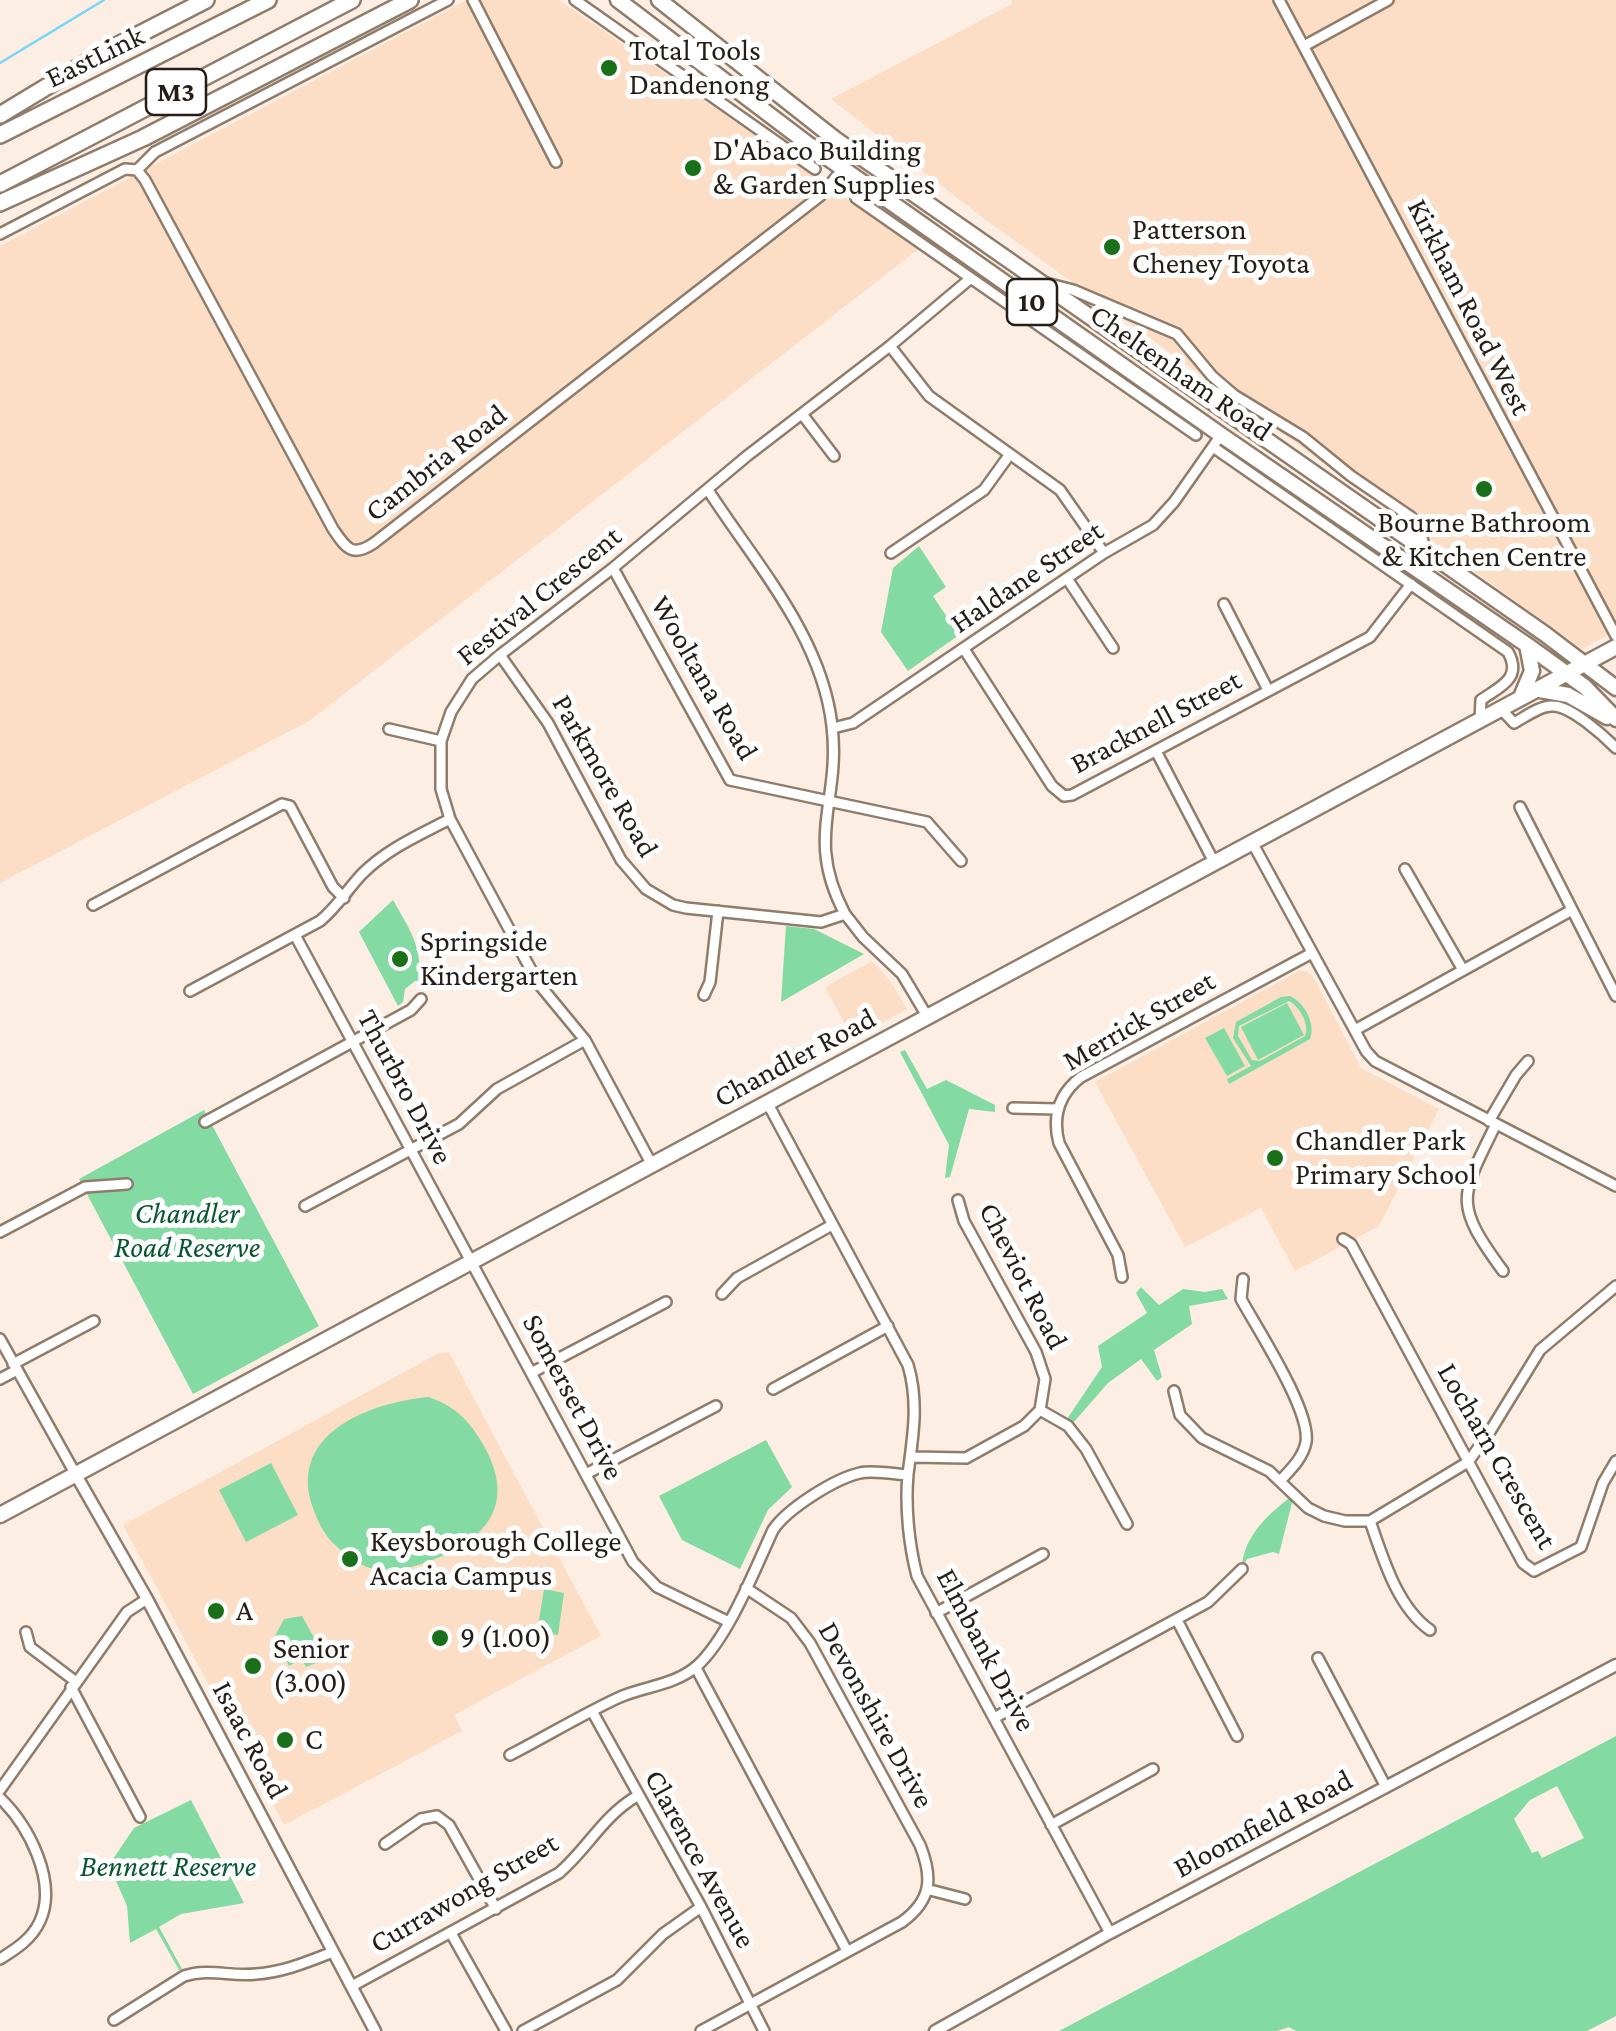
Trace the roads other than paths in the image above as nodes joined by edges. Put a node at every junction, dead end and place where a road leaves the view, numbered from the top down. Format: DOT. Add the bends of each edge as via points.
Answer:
graph roads {
  1 [pos="206,0"];
  2 [pos="268,0"];
  3 [pos="352,0"];
  4 [pos="410,0"];
  5 [pos="448,0"];
  6 [pos="473,0"];
  7 [pos="618,0"];
  8 [pos="659,0"];
  9 [pos="1279,0"];
  10 [pos="1388,0"];
  11 [pos="577,1"];
  12 [pos="1304,46"];
  13 [pos="0,115"];
  14 [pos="0,135"];
  15 [pos="808,144"];
  16 [pos="784,148"];
  17 [pos="852,151"];
  18 [pos="556,162"];
  19 [pos="815,169"];
  20 [pos="843,169"];
  21 [pos="136,170"];
  22 [pos="0,184"];
  23 [pos="856,198"];
  24 [pos="0,203"];
  25 [pos="894,206"];
  26 [pos="896,225"];
  27 [pos="0,234"];
  28 [pos="971,278"];
  29 [pos="1034,280"];
  30 [pos="890,346"];
  31 [pos="1179,379"];
  32 [pos="1234,396"];
  33 [pos="1209,401"];
  34 [pos="802,414"];
  35 [pos="1196,436"];
  36 [pos="1217,441"];
  37 [pos="1010,454"];
  38 [pos="834,456"];
  39 [pos="708,490"];
  40 [pos="1425,550"];
  41 [pos="891,553"];
  42 [pos="1104,553"];
  43 [pos="613,568"];
  44 [pos="1068,580"];
  45 [pos="1410,584"];
  46 [pos="1224,604"];
  47 [pos="1616,636"];
  48 [pos="1527,645"];
  49 [pos="1616,647"];
  50 [pos="1113,648"];
  51 [pos="964,649"];
  52 [pos="500,655"];
  53 [pos="1586,663"];
  54 [pos="1566,674"];
  55 [pos="1616,688"];
  56 [pos="1268,690"];
  57 [pos="1538,690"];
  58 [pos="1520,699"];
  59 [pos="1502,709"];
  60 [pos="1480,720"];
  61 [pos="1616,721"];
  62 [pos="832,728"];
  63 [pos="390,729"];
  64 [pos="441,740"];
  65 [pos="1616,748"];
  66 [pos="1156,751"];
  67 [pos="828,801"];
  68 [pos="1520,807"];
  69 [pos="450,820"];
  70 [pos="1252,844"];
  71 [pos="961,861"];
  72 [pos="1215,864"];
  73 [pos="1405,868"];
  74 [pos="344,898"];
  75 [pos="93,905"];
  76 [pos="1572,910"];
  77 [pos="718,911"];
  78 [pos="845,914"];
  79 [pos="296,935"];
  80 [pos="1312,953"];
  81 [pos="1463,970"];
  82 [pos="190,992"];
  83 [pos="704,995"];
  84 [pos="1616,996"];
  85 [pos="420,999"];
  86 [pos="927,1016"];
  87 [pos="1355,1030"];
  88 [pos="585,1040"];
  89 [pos="353,1042"];
  90 [pos="1528,1061"];
  91 [pos="768,1104"];
  92 [pos="1013,1108"];
  93 [pos="1057,1109"];
  94 [pos="205,1122"];
  95 [pos="1493,1122"];
  96 [pos="411,1151"];
  97 [pos="652,1166"];
  98 [pos="127,1184"];
  99 [pos="1616,1186"];
  100 [pos="958,1200"];
  101 [pos="305,1206"];
  102 [pos="832,1225"];
  103 [pos="0,1232"];
  104 [pos="1343,1238"];
  105 [pos="472,1262"];
  106 [pos="1503,1271"];
  107 [pos="1122,1278"];
  108 [pos="1244,1279"];
  109 [pos="1616,1286"];
  110 [pos="722,1294"];
  111 [pos="666,1302"];
  112 [pos="94,1320"];
  113 [pos="888,1326"];
  114 [pos="0,1339"];
  115 [pos="15,1367"];
  116 [pos="531,1373"];
  117 [pos="0,1379"];
  118 [pos="773,1389"];
  119 [pos="1174,1390"];
  120 [pos="716,1406"];
  121 [pos="1040,1410"];
  122 [pos="912,1456"];
  123 [pos="1616,1461"];
  124 [pos="1468,1462"];
  125 [pos="586,1474"];
  126 [pos="76,1475"];
  127 [pos="908,1475"];
  128 [pos="1280,1480"];
  129 [pos="0,1515"];
  130 [pos="1370,1520"];
  131 [pos="1128,1524"];
  132 [pos="1043,1554"];
  133 [pos="1242,1569"];
  134 [pos="746,1588"];
  135 [pos="147,1599"];
  136 [pos="936,1612"];
  137 [pos="1177,1620"];
  138 [pos="728,1622"];
  139 [pos="1430,1630"];
  140 [pos="26,1632"];
  141 [pos="1318,1658"];
  142 [pos="1616,1664"];
  143 [pos="696,1668"];
  144 [pos="73,1684"];
  145 [pos="592,1712"];
  146 [pos="994,1718"];
  147 [pos="1237,1736"];
  148 [pos="510,1754"];
  149 [pos="1153,1769"];
  150 [pos="1386,1787"];
  151 [pos="0,1790"];
  152 [pos="637,1796"];
  153 [pos="0,1798"];
  154 [pos="140,1816"];
  155 [pos="1051,1825"];
  156 [pos="385,1844"];
  157 [pos="930,1890"];
  158 [pos="966,1899"];
  159 [pos="700,1907"];
  160 [pos="496,1909"];
  161 [pos="1110,1933"];
  162 [pos="451,1934"];
  163 [pos="848,1950"];
  164 [pos="333,1952"];
  165 [pos="0,1959"];
  166 [pos="352,1986"];
  167 [pos="750,2004"];
  168 [pos="114,2020"];
  169 [pos="375,2031"];
  170 [pos="506,2031"];
  171 [pos="523,2031"];
  172 [pos="701,2031"];
  173 [pos="764,2031"];
  174 [pos="935,2031"];
  1 -- 13 [label="highway"];
  2 -- 14 [label="highway, EastLink / M3"];
  3 -- 22 [label="highway, M3"];
  4 -- 24 [label="highway" via="143,138"];
  5 -- 21 [label="street" via="155,152"];
  6 -- 18 [label="street"];
  7 -- 15 [label="main road, Cheltenham Road / 10"];
  8 -- 17 [label="main road, Cheltenham Road / 10"];
  9 -- 12 [label="street, Kirkham Road West"];
  10 -- 12 [label="street"];
  11 -- 16 [label="street"];
  12 -- 47 [label="street, Kirkham Road West"];
  15 -- 16 [label="street"];
  15 -- 20 [label="main road, Cheltenham Road / 10"];
  16 -- 19 [label="street"];
  17 -- 20 [label="main road"];
  17 -- 29 [label="main road, Cheltenham Road / 10"];
  20 -- 21 [label="street, Cambria Road" via="820,196 642,336 374,543 352,552 333,529"];
  20 -- 25 [label="main road, Cheltenham Road / 10"];
  21 -- 27 [label="street" via="125,169"];
  23 -- 26 [label="street, Cheltenham Road"];
  25 -- 26 [label="street"];
  25 -- 36 [label="main road, Cheltenham Road / 10"];
  26 -- 28 [label="street, Cheltenham Road"];
  28 -- 30 [label="street, Festival Crescent"];
  28 -- 35 [label="street, Cheltenham Road"];
  29 -- 31 [label="main road, Cheltenham Road / 10"];
  29 -- 32 [label="street, Cheltenham Road" via="1172,332"];
  30 -- 34 [label="street, Festival Crescent"];
  30 -- 37 [label="street" via="929,396"];
  31 -- 32 [label="street"];
  31 -- 33 [label="main road, Cheltenham Road / 10"];
  32 -- 40 [label="street, Cheltenham Road" via="1311,443 1411,518"];
  33 -- 36 [label="main road" via="1222,422"];
  33 -- 40 [label="main road, Cheltenham Road / 10"];
  34 -- 38 [label="street"];
  34 -- 39 [label="street, Festival Crescent"];
  36 -- 42 [label="street, Haldane Street" via="1153,525"];
  36 -- 45 [label="street, Cheltenham Road"];
  36 -- 48 [label="main road, Cheltenham Road / 10"];
  37 -- 41 [label="street" via="984,490"];
  37 -- 42 [label="street" via="1060,490"];
  39 -- 43 [label="street, Festival Crescent"];
  39 -- 62 [label="street" via="811,648"];
  40 -- 53 [label="main road, Cheltenham Road / 10"];
  42 -- 44 [label="street, Haldane Street"];
  43 -- 52 [label="street, Festival Crescent"];
  43 -- 67 [label="street, Wooltana Road" via="730,780"];
  44 -- 50 [label="street"];
  44 -- 51 [label="street, Haldane Street"];
  45 -- 56 [label="street, Bracknell Street" via="1377,632"];
  45 -- 60 [label="street, Cheltenham Road" via="1511,656 1510,680 1481,700"];
  46 -- 56 [label="street"];
  48 -- 54 [label="main road, Cheltenham Road / 10"];
  48 -- 58 [label="main road" via="1531,676"];
  49 -- 53 [label="main road, Chandler Road"];
  51 -- 62 [label="street, Haldane Street" via="853,724"];
  51 -- 66 [label="street, Bracknell Street" via="1064,796"];
  52 -- 64 [label="street, Festival Crescent" via="472,680"];
  52 -- 77 [label="street, Parkmore Road" via="548,723 629,872 672,905"];
  53 -- 54 [label="main road, Chandler Road"];
  53 -- 55 [label="main road, Cheltenham Road / 10"];
  54 -- 57 [label="main road, Chandler Road"];
  54 -- 61 [label="main road, Cheltenham Road / 10"];
  56 -- 66 [label="street, Bracknell Street"];
  57 -- 58 [label="main road, Chandler Road"];
  57 -- 61 [label="main road" via="1568,695"];
  58 -- 59 [label="main road, Chandler Road"];
  59 -- 60 [label="main road, Chandler Road"];
  59 -- 65 [label="street" via="1515,722 1558,706"];
  60 -- 70 [label="main road, Chandler Road"];
  62 -- 67 [label="street"];
  63 -- 64 [label="street"];
  64 -- 69 [label="street, Festival Crescent" via="441,789"];
  66 -- 72 [label="street"];
  67 -- 71 [label="street, Wooltana Road" via="927,822"];
  67 -- 78 [label="street" via="824,856"];
  68 -- 76 [label="street"];
  69 -- 74 [label="street" via="386,853"];
  69 -- 88 [label="street, Festival Crescent" via="538,983"];
  70 -- 72 [label="main road, Chandler Road"];
  70 -- 80 [label="street"];
  72 -- 86 [label="main road, Chandler Road"];
  73 -- 81 [label="street"];
  74 -- 75 [label="street" via="290,806 282,804"];
  74 -- 79 [label="street"];
  76 -- 81 [label="street"];
  76 -- 84 [label="street"];
  77 -- 78 [label="street, Parkmore Road" via="821,922"];
  77 -- 83 [label="street"];
  78 -- 86 [label="street" via="894,964"];
  79 -- 82 [label="street"];
  79 -- 89 [label="street, Thurbro Drive"];
  80 -- 87 [label="street"];
  80 -- 93 [label="street, Merrick Street" via="1081,1077"];
  81 -- 87 [label="street"];
  85 -- 89 [label="street"];
  86 -- 91 [label="main road, Chandler Road"];
  87 -- 95 [label="street" via="1376,1062"];
  88 -- 96 [label="street" via="497,1090 458,1124"];
  88 -- 97 [label="street, Festival Crescent"];
  89 -- 94 [label="street"];
  89 -- 96 [label="street, Thurbro Drive"];
  90 -- 95 [label="street"];
  91 -- 97 [label="main road, Chandler Road"];
  91 -- 102 [label="street, Elmbank Drive"];
  92 -- 93 [label="street"];
  93 -- 107 [label="street, Merrick Street" via="1058,1143 1118,1255"];
  95 -- 99 [label="street"];
  95 -- 106 [label="street" via="1466,1184 1465,1206"];
  96 -- 101 [label="street"];
  96 -- 105 [label="street, Thurbro Drive"];
  97 -- 105 [label="main road, Chandler Road"];
  98 -- 103 [label="street" via="85,1187"];
  100 -- 121 [label="street, Cheviot Road" via="1036,1352 1045,1379"];
  102 -- 110 [label="street" via="737,1278"];
  102 -- 113 [label="street, Elmbank Drive"];
  104 -- 124 [label="street, Locharn Crescent"];
  105 -- 116 [label="street, Somerset Drive"];
  105 -- 126 [label="main road, Chandler Road"];
  108 -- 128 [label="street" via="1241,1299 1304,1416 1306,1446"];
  109 -- 124 [label="street" via="1540,1350"];
  111 -- 116 [label="street"];
  112 -- 115 [label="street"];
  113 -- 118 [label="street"];
  113 -- 122 [label="street, Elmbank Drive" via="916,1391"];
  114 -- 115 [label="street"];
  115 -- 117 [label="street"];
  115 -- 126 [label="street"];
  116 -- 125 [label="street, Somerset Drive"];
  119 -- 128 [label="street" via="1190,1428"];
  120 -- 125 [label="street"];
  121 -- 122 [label="street" via="966,1458"];
  121 -- 131 [label="street" via="1068,1426 1086,1449"];
  122 -- 127 [label="street, Elmbank Drive"];
  123 -- 124 [label="street, Locharn Crescent" via="1581,1547 1534,1572"];
  124 -- 130 [label="street"];
  125 -- 138 [label="street, Somerset Drive" via="634,1562 657,1587"];
  126 -- 129 [label="main road, Chandler Road"];
  126 -- 135 [label="street, Isaac Road"];
  127 -- 134 [label="street" via="861,1472 780,1518"];
  127 -- 136 [label="street, Elmbank Drive" via="910,1550"];
  128 -- 130 [label="street" via="1324,1516"];
  130 -- 139 [label="street" via="1415,1620"];
  132 -- 136 [label="street"];
  133 -- 137 [label="street" via="1220,1594"];
  134 -- 138 [label="street"];
  134 -- 157 [label="street, Devonshire Drive" via="791,1618 810,1643 920,1844"];
  135 -- 144 [label="street" via="127,1612"];
  135 -- 164 [label="street, Isaac Road"];
  136 -- 146 [label="street, Elmbank Drive"];
  137 -- 146 [label="street"];
  137 -- 147 [label="street"];
  138 -- 143 [label="street"];
  140 -- 144 [label="street" via="30,1648"];
  141 -- 150 [label="street"];
  142 -- 150 [label="street, Bloomfield Road"];
  143 -- 145 [label="street"];
  143 -- 163 [label="street"];
  144 -- 151 [label="street"];
  144 -- 154 [label="street"];
  145 -- 148 [label="street"];
  145 -- 152 [label="street, Clarence Avenue"];
  146 -- 155 [label="street, Elmbank Drive"];
  149 -- 155 [label="street"];
  150 -- 161 [label="street, Bloomfield Road"];
  152 -- 159 [label="street, Clarence Avenue"];
  152 -- 160 [label="street, Currawong Street" via="601,1823 559,1873"];
  153 -- 165 [label="street" via="40,1860 46,1896 41,1921 26,1942"];
  155 -- 161 [label="street, Elmbank Drive"];
  156 -- 160 [label="street" via="437,1816"];
  157 -- 158 [label="street"];
  157 -- 163 [label="street" via="915,1913"];
  159 -- 167 [label="street, Clarence Avenue"];
  159 -- 171 [label="street" via="617,1980"];
  160 -- 162 [label="street, Currawong Street"];
  161 -- 174 [label="street, Bloomfield Road"];
  162 -- 166 [label="street, Currawong Street"];
  162 -- 170 [label="street"];
  163 -- 167 [label="street"];
  164 -- 166 [label="street, Isaac Road"];
  164 -- 168 [label="street" via="290,1970 196,1972"];
  166 -- 169 [label="street, Isaac Road"];
  167 -- 172 [label="street"];
  167 -- 173 [label="street, Clarence Avenue"];
}
